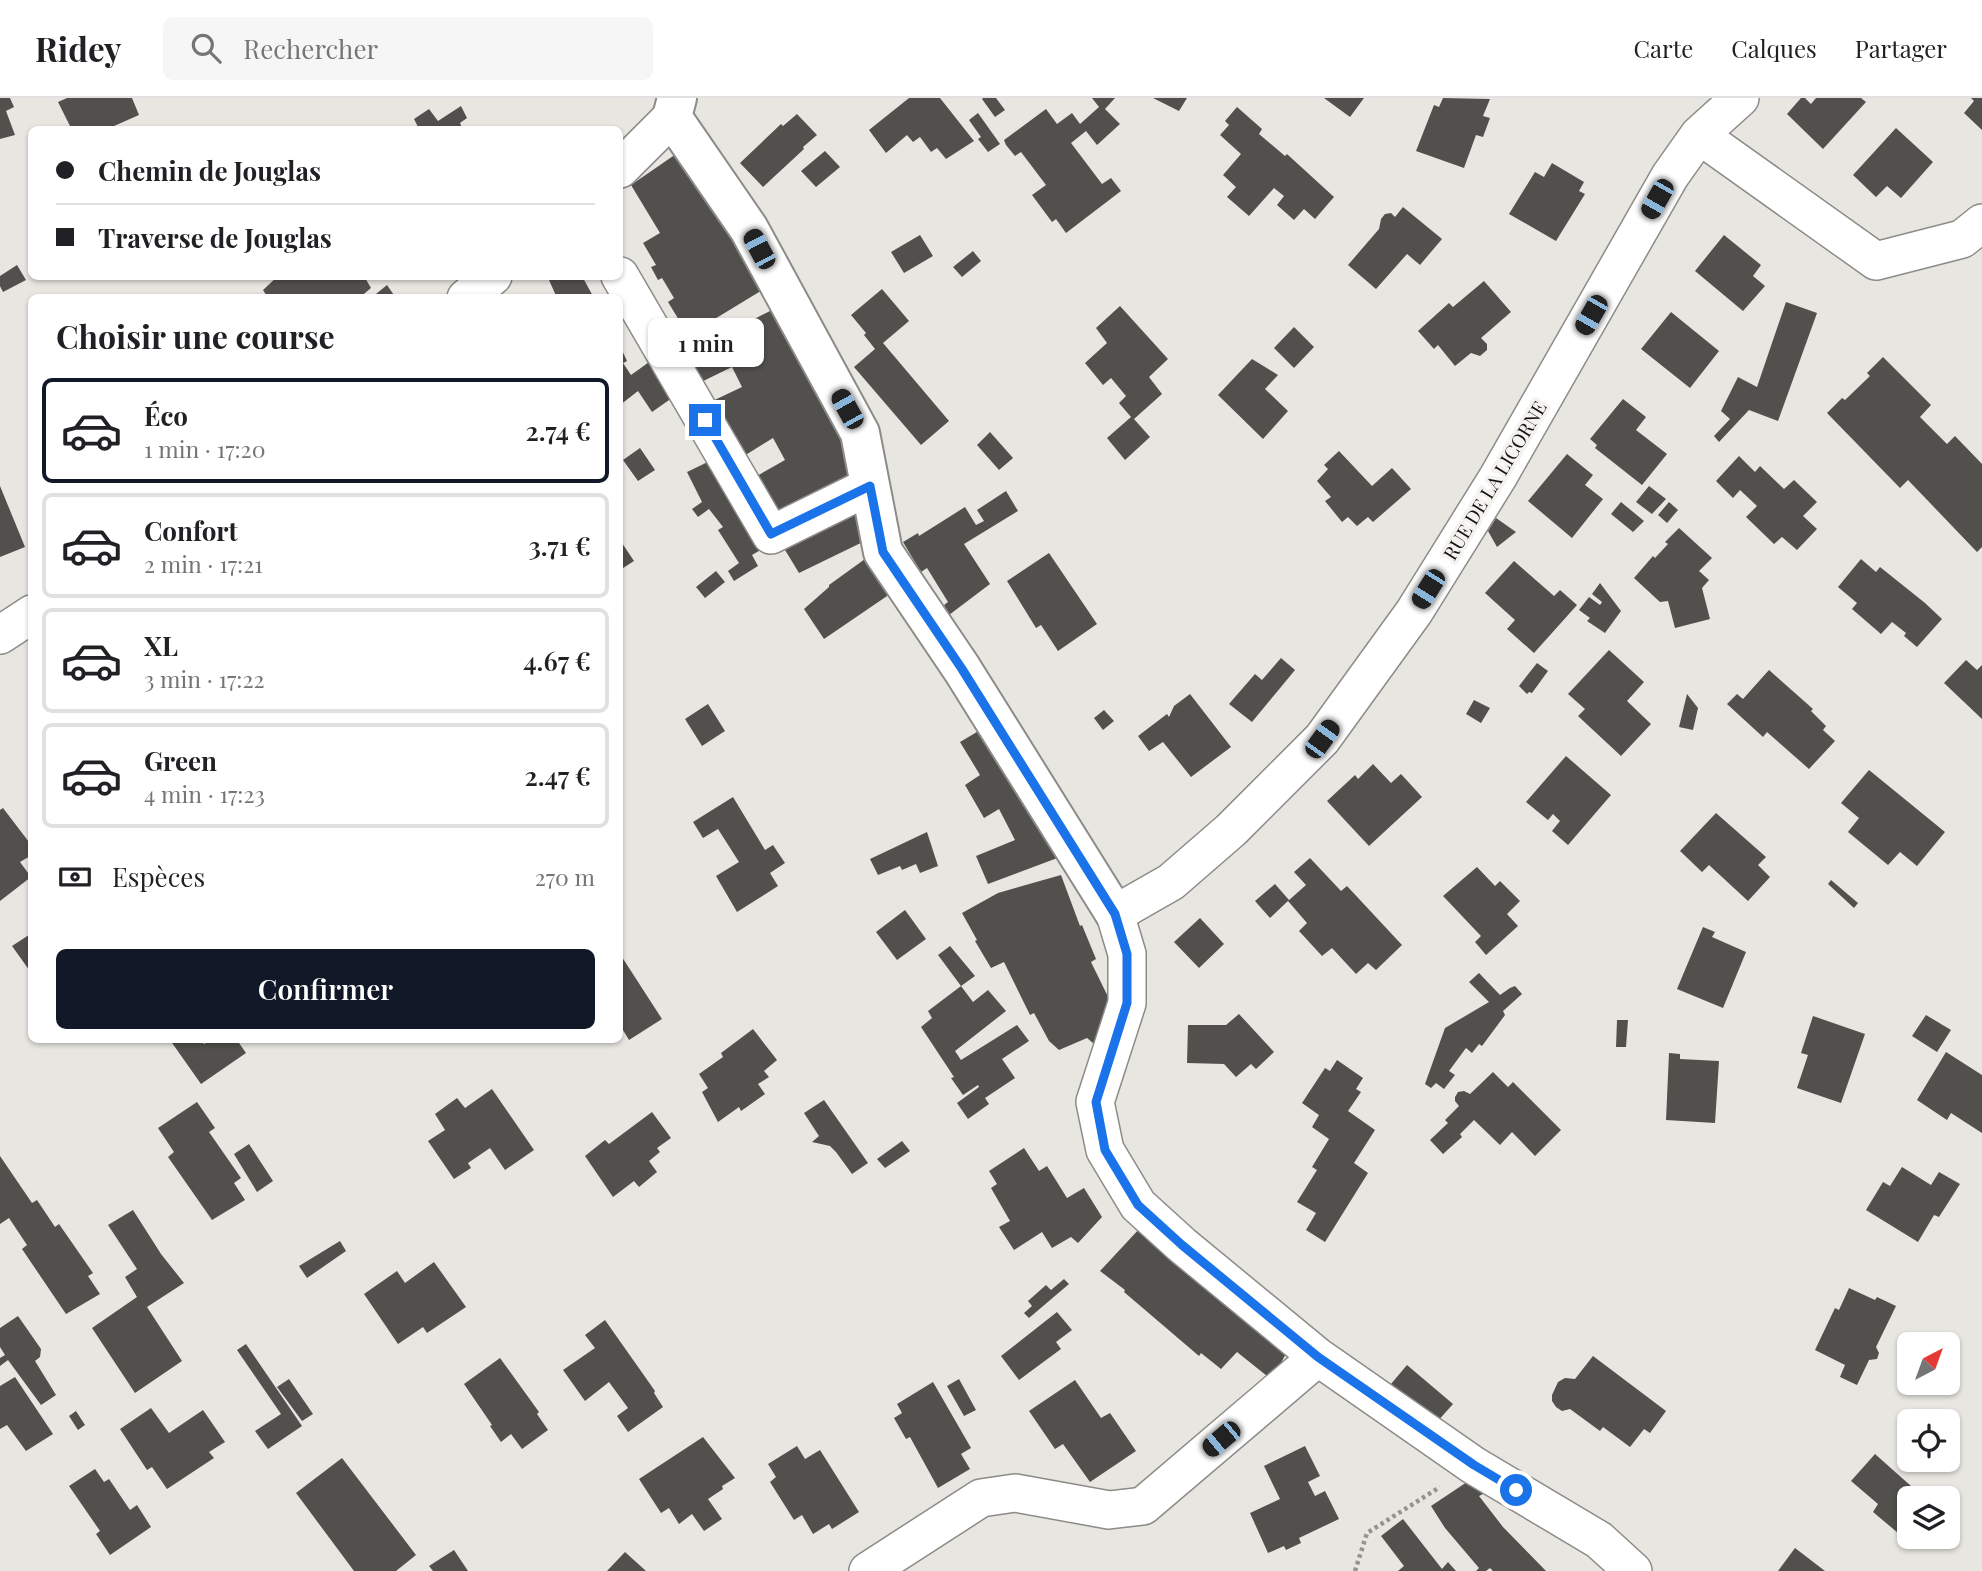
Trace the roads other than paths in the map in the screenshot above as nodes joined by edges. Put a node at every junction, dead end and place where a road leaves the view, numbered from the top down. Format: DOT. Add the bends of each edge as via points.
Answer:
graph roads {
  1 [pos="1740,98"];
  2 [pos="675,108"];
  3 [pos="1699,135"];
  4 [pos="623,166"];
  5 [pos="1982,223"];
  6 [pos="488,280"];
  7 [pos="622,280"];
  8 [pos="471,294"];
  9 [pos="870,486"];
  10 [pos="28,617"];
  11 [pos="0,635"];
  12 [pos="1115,914"];
  13 [pos="1318,1357"];
  14 [pos="868,1571"];
  15 [pos="1633,1571"];
  1 -- 3 [label="street, RUE DE LA LICORNE"];
  2 -- 4 [label="street"];
  2 -- 9 [label="street" via="749,229 860,433"];
  3 -- 5 [label="street" via="1876,261 1962,239"];
  3 -- 12 [label="street, RUE DE LA LICORNE" via="1670,176 1498,477 1414,612 1322,739 1181,874"];
  6 -- 8 [label="street"];
  7 -- 9 [label="street" via="771,534"];
  9 -- 12 [label="street" via="883,552"];
  10 -- 11 [label="street"];
  12 -- 13 [label="street" via="1127,954 1127,1003 1096,1102 1105,1150 1138,1205"];
  13 -- 14 [label="street" via="1143,1506 1109,1510 1014,1493 981,1498"];
  13 -- 15 [label="street" via="1474,1465 1600,1540"];
}
